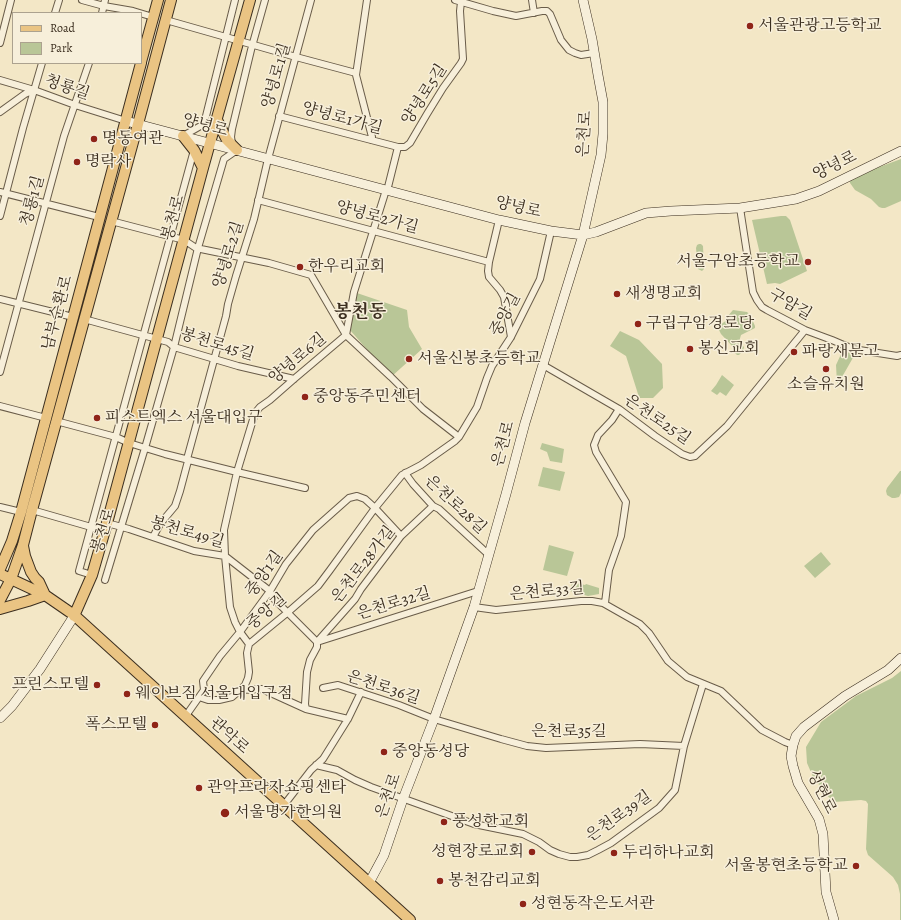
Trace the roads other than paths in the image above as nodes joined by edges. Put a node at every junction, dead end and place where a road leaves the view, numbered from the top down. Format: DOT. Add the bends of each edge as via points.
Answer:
graph roads {
  1 [pos="12,0"];
  2 [pos="59,0"];
  3 [pos="82,0"];
  4 [pos="158,0"];
  5 [pos="171,0"];
  6 [pos="235,0"];
  7 [pos="250,0"];
  8 [pos="265,0"];
  9 [pos="311,0"];
  10 [pos="367,0"];
  11 [pos="532,0"];
  12 [pos="583,0"];
  13 [pos="458,1"];
  14 [pos="105,3"];
  15 [pos="55,12"];
  16 [pos="137,12"];
  17 [pos="142,13"];
  18 [pos="534,13"];
  19 [pos="153,16"];
  20 [pos="166,20"];
  21 [pos="226,37"];
  22 [pos="238,40"];
  23 [pos="0,43"];
  24 [pos="252,44"];
  25 [pos="594,53"];
  26 [pos="296,57"];
  27 [pos="142,59"];
  28 [pos="42,64"];
  29 [pos="88,64"];
  30 [pos="141,64"];
  31 [pos="356,73"];
  32 [pos="0,80"];
  33 [pos="34,90"];
  34 [pos="75,105"];
  35 [pos="0,112"];
  36 [pos="279,116"];
  37 [pos="216,120"];
  38 [pos="126,121"];
  39 [pos="138,124"];
  40 [pos="183,136"];
  41 [pos="371,140"];
  42 [pos="210,143"];
  43 [pos="398,147"];
  44 [pos="235,148"];
  45 [pos="194,150"];
  46 [pos="901,151"];
  47 [pos="268,158"];
  48 [pos="203,168"];
  49 [pos="106,190"];
  50 [pos="387,190"];
  51 [pos="3,192"];
  52 [pos="119,194"];
  53 [pos="258,200"];
  54 [pos="46,203"];
  55 [pos="740,208"];
  56 [pos="0,216"];
  57 [pos="499,220"];
  58 [pos="98,222"];
  59 [pos="110,225"];
  60 [pos="373,231"];
  61 [pos="551,231"];
  62 [pos="583,235"];
  63 [pos="170,236"];
  64 [pos="184,240"];
  65 [pos="198,248"];
  66 [pos="242,257"];
  67 [pos="489,262"];
  68 [pos="0,299"];
  69 [pos="18,303"];
  70 [pos="73,316"];
  71 [pos="84,319"];
  72 [pos="805,330"];
  73 [pos="143,335"];
  74 [pos="346,335"];
  75 [pos="511,337"];
  76 [pos="157,339"];
  77 [pos="174,347"];
  78 [pos="901,356"];
  79 [pos="214,359"];
  80 [pos="543,365"];
  81 [pos="0,372"];
  82 [pos="294,379"];
  83 [pos="0,406"];
  84 [pos="619,409"];
  85 [pos="46,418"];
  86 [pos="56,421"];
  87 [pos="116,437"];
  88 [pos="459,437"];
  89 [pos="129,443"];
  90 [pos="145,448"];
  91 [pos="188,459"];
  92 [pos="237,472"];
  93 [pos="405,474"];
  94 [pos="305,488"];
  95 [pos="433,506"];
  96 [pos="0,507"];
  97 [pos="375,508"];
  98 [pos="32,510"];
  99 [pos="21,512"];
  100 [pos="91,527"];
  101 [pos="106,527"];
  102 [pos="121,527"];
  103 [pos="401,536"];
  104 [pos="154,538"];
  105 [pos="12,541"];
  106 [pos="23,545"];
  107 [pos="0,552"];
  108 [pos="489,555"];
  109 [pos="225,556"];
  110 [pos="0,569"];
  111 [pos="0,574"];
  112 [pos="92,575"];
  113 [pos="11,579"];
  114 [pos="104,580"];
  115 [pos="270,591"];
  116 [pos="478,591"];
  117 [pos="45,595"];
  118 [pos="0,600"];
  119 [pos="605,603"];
  120 [pos="474,607"];
  121 [pos="0,609"];
  122 [pos="287,613"];
  123 [pos="74,616"];
  124 [pos="240,632"];
  125 [pos="317,642"];
  126 [pos="249,644"];
  127 [pos="901,658"];
  128 [pos="703,684"];
  129 [pos="324,688"];
  130 [pos="240,690"];
  131 [pos="362,692"];
  132 [pos="199,697"];
  133 [pos="306,709"];
  134 [pos="185,717"];
  135 [pos="0,718"];
  136 [pos="348,719"];
  137 [pos="434,719"];
  138 [pos="789,743"];
  139 [pos="684,746"];
  140 [pos="316,766"];
  141 [pos="403,799"];
  142 [pos="284,804"];
  143 [pos="369,883"];
  144 [pos="410,920"];
  145 [pos="834,920"];
  1 -- 23 [label="street"];
  2 -- 15 [label="street"];
  3 -- 14 [label="street"];
  4 -- 19 [label="main road, 남부순환로"];
  5 -- 20 [label="main road, 남부순환로"];
  6 -- 21 [label="street"];
  7 -- 22 [label="main road, 봉천로"];
  8 -- 24 [label="street"];
  9 -- 26 [label="street, 양녕로1길"];
  10 -- 31 [label="street"];
  11 -- 18 [label="street"];
  12 -- 25 [label="main road, 은천로"];
  13 -- 18 [label="street" via="516,16"];
  13 -- 43 [label="street, 양녕로5길" via="462,63 443,88 410,143 405,147"];
  14 -- 16 [label="street"];
  17 -- 19 [label="street"];
  18 -- 25 [label="street" via="550,13 561,40 570,51 576,54"];
  19 -- 27 [label="main road, 남부순환로"];
  20 -- 21 [label="street"];
  20 -- 39 [label="main road, 남부순환로"];
  21 -- 22 [label="street"];
  21 -- 40 [label="street" via="204,124"];
  22 -- 24 [label="street"];
  22 -- 37 [label="main road, 봉천로"];
  24 -- 26 [label="street"];
  24 -- 44 [label="street" via="232,130 231,137"];
  25 -- 62 [label="main road, 은천로" via="603,102 603,134 601,155"];
  26 -- 31 [label="street"];
  26 -- 36 [label="street, 양녕로1길"];
  28 -- 33 [label="street"];
  29 -- 34 [label="street, 청룡1길"];
  30 -- 38 [label="main road, 남부순환로"];
  31 -- 41 [label="street"];
  32 -- 33 [label="street, 청룡길"];
  33 -- 34 [label="street, 청룡길"];
  33 -- 35 [label="street"];
  33 -- 51 [label="street"];
  34 -- 38 [label="street, 청룡길"];
  34 -- 54 [label="street, 청룡1길"];
  36 -- 41 [label="street, 양녕로1가길"];
  36 -- 47 [label="street, 양녕로1길"];
  37 -- 42 [label="main road, 봉천로"];
  37 -- 44 [label="main road" via="227,140"];
  38 -- 39 [label="main road, 양녕로"];
  38 -- 49 [label="main road, 남부순환로"];
  39 -- 40 [label="main road, 양녕로"];
  39 -- 52 [label="main road, 남부순환로"];
  40 -- 42 [label="main road, 양녕로"];
  40 -- 45 [label="main road"];
  41 -- 43 [label="street, 양녕로1가길"];
  42 -- 44 [label="main road, 양녕로"];
  42 -- 48 [label="main road, 봉천로"];
  43 -- 50 [label="street, 양녕로5길"];
  44 -- 47 [label="main road, 양녕로"];
  44 -- 65 [label="street, 봉천로" via="224,159"];
  45 -- 48 [label="main road"];
  45 -- 63 [label="street, 봉천로"];
  46 -- 55 [label="main road, 양녕로" via="809,195 788,201"];
  47 -- 50 [label="main road, 양녕로"];
  47 -- 53 [label="street, 양녕로2길"];
  48 -- 64 [label="main road, 봉천로"];
  49 -- 52 [label="main road" via="106,194 111,198"];
  49 -- 58 [label="main road, 남부순환로"];
  50 -- 57 [label="main road, 양녕로"];
  50 -- 60 [label="street, 양녕로6길"];
  51 -- 54 [label="street"];
  51 -- 56 [label="street"];
  52 -- 59 [label="main road, 남부순환로"];
  53 -- 60 [label="street, 양녕로2가길"];
  53 -- 66 [label="street, 양녕로2길"];
  54 -- 58 [label="street"];
  54 -- 69 [label="street, 청룡1길"];
  55 -- 62 [label="main road, 양녕로" via="646,213"];
  55 -- 72 [label="street, 구암길" via="754,295 765,309"];
  57 -- 61 [label="main road, 양녕로"];
  57 -- 67 [label="street"];
  58 -- 59 [label="main road"];
  58 -- 70 [label="main road, 남부순환로"];
  59 -- 63 [label="street"];
  59 -- 71 [label="main road, 남부순환로"];
  60 -- 67 [label="street, 양녕로2가길"];
  60 -- 74 [label="street, 양녕로6길" via="354,292"];
  61 -- 62 [label="main road, 양녕로"];
  61 -- 75 [label="street, 중앙길" via="540,279"];
  62 -- 80 [label="main road, 은천로"];
  63 -- 64 [label="street"];
  63 -- 73 [label="street, 봉천로"];
  64 -- 65 [label="street"];
  64 -- 76 [label="main road, 봉천로"];
  65 -- 66 [label="street"];
  65 -- 77 [label="street, 봉천로"];
  66 -- 74 [label="street" via="311,275"];
  66 -- 79 [label="street, 양녕로2길"];
  67 -- 75 [label="street" via="489,276 504,297"];
  68 -- 69 [label="street"];
  69 -- 70 [label="street"];
  69 -- 81 [label="street, 청룡1길"];
  70 -- 85 [label="main road, 남부순환로"];
  71 -- 73 [label="street, 남부순환로"];
  71 -- 86 [label="main road, 남부순환로"];
  72 -- 78 [label="street, 구암길" via="854,349"];
  72 -- 84 [label="street, 은천로25길" via="727,426 695,456 684,455"];
  73 -- 76 [label="street, 남부순환로"];
  73 -- 87 [label="street, 봉천로"];
  74 -- 82 [label="street, 양녕로6길"];
  74 -- 88 [label="street" via="422,409"];
  75 -- 88 [label="street, 중앙길" via="492,366 477,407"];
  76 -- 77 [label="street, 봉천로45길"];
  76 -- 89 [label="main road, 봉천로"];
  77 -- 79 [label="street, 봉천로45길"];
  77 -- 90 [label="street, 봉천로"];
  79 -- 82 [label="street, 봉천로45길"];
  79 -- 91 [label="street, 양녕로2길"];
  80 -- 84 [label="street, 은천로25길"];
  80 -- 108 [label="main road, 은천로"];
  82 -- 92 [label="street, 양녕로6길" via="255,413"];
  83 -- 85 [label="street"];
  84 -- 119 [label="street" via="598,435 594,445 626,502 621,536 609,570"];
  85 -- 99 [label="main road, 남부순환로"];
  86 -- 87 [label="street"];
  86 -- 98 [label="main road, 남부순환로"];
  87 -- 89 [label="street"];
  87 -- 100 [label="street, 봉천로"];
  88 -- 93 [label="street, 중앙길"];
  89 -- 90 [label="street"];
  89 -- 101 [label="main road, 봉천로"];
  90 -- 91 [label="street"];
  90 -- 102 [label="street, 봉천로"];
  91 -- 92 [label="street"];
  91 -- 104 [label="street, 양녕로2길" via="175,506 160,524"];
  92 -- 94 [label="street"];
  92 -- 109 [label="street, 양녕로6길" via="224,530"];
  93 -- 95 [label="street, 은천로28길"];
  93 -- 97 [label="street, 중앙길"];
  95 -- 103 [label="street, 은천로28가길"];
  95 -- 108 [label="street, 은천로28길"];
  96 -- 99 [label="street"];
  97 -- 103 [label="street"];
  97 -- 115 [label="street, 중앙1길" via="365,499 354,496 349,498 314,530 286,564"];
  97 -- 122 [label="street, 중앙길" via="318,586"];
  98 -- 100 [label="street, 봉천로"];
  98 -- 106 [label="main road, 남부순환로"];
  99 -- 105 [label="main road, 남부순환로"];
  100 -- 101 [label="street, 봉천로"];
  100 -- 112 [label="street, 봉천로" via="79,571"];
  101 -- 102 [label="street, 봉천로49길"];
  101 -- 112 [label="main road, 봉천로"];
  102 -- 104 [label="street, 봉천로49길"];
  102 -- 114 [label="street, 봉천로"];
  103 -- 125 [label="street, 은천로28가길" via="355,599"];
  104 -- 109 [label="street, 봉천로49길" via="194,551"];
  105 -- 107 [label="main road"];
  105 -- 110 [label="main road, 남부순환로"];
  106 -- 113 [label="main road, 남부순환로"];
  106 -- 117 [label="main road" via="31,572 40,582"];
  108 -- 116 [label="main road, 은천로"];
  109 -- 115 [label="street, 봉천로49길"];
  109 -- 124 [label="street, 양녕로6길" via="230,607"];
  111 -- 113 [label="main road, 관악로"];
  112 -- 123 [label="main road, 봉천로"];
  113 -- 117 [label="main road, 관악로"];
  113 -- 118 [label="main road, 남부순환로"];
  115 -- 122 [label="street, 봉천로49길"];
  115 -- 124 [label="street, 중앙1길"];
  116 -- 120 [label="main road, 은천로"];
  116 -- 125 [label="street, 은천로32길"];
  117 -- 121 [label="main road"];
  117 -- 123 [label="main road, 관악로"];
  119 -- 120 [label="street, 은천로33길" via="581,601 496,610"];
  119 -- 128 [label="street, 은천로33길" via="640,624 668,661 687,677"];
  120 -- 137 [label="main road, 은천로"];
  122 -- 125 [label="street"];
  122 -- 126 [label="street, 중앙길"];
  123 -- 134 [label="main road, 관악로"];
  123 -- 135 [label="main road, 봉천로" via="40,669"];
  124 -- 126 [label="street, 양녕로6길"];
  124 -- 132 [label="street, 중앙1길" via="203,681 204,690"];
  125 -- 133 [label="street, 은천로28가길" via="307,672"];
  126 -- 130 [label="street, 중앙길" via="248,678"];
  127 -- 138 [label="main road" via="888,670 845,696 804,727"];
  128 -- 138 [label="street" via="721,691 762,730"];
  128 -- 139 [label="street, 은천로39길"];
  129 -- 131 [label="street, 은천로36길" via="338,685"];
  130 -- 132 [label="street" via="232,697 219,700"];
  130 -- 133 [label="street" via="262,690"];
  131 -- 136 [label="street"];
  131 -- 137 [label="street, 은천로36길"];
  132 -- 134 [label="street"];
  133 -- 136 [label="street"];
  134 -- 142 [label="main road, 관악로"];
  136 -- 140 [label="street"];
  137 -- 139 [label="street, 은천로35길" via="538,748 640,744"];
  137 -- 141 [label="main road, 은천로"];
  138 -- 145 [label="main road, 성현로" via="798,783 819,819 823,834 826,892"];
  139 -- 141 [label="street, 은천로39길" via="674,790 659,808 611,843 588,855 570,857 559,854 523,834 480,826"];
  140 -- 141 [label="street, 은천로39길" via="337,770"];
  140 -- 142 [label="street"];
  141 -- 143 [label="main road, 은천로" via="384,855"];
  142 -- 143 [label="main road, 관악로"];
  143 -- 144 [label="main road, 관악로"];
}
